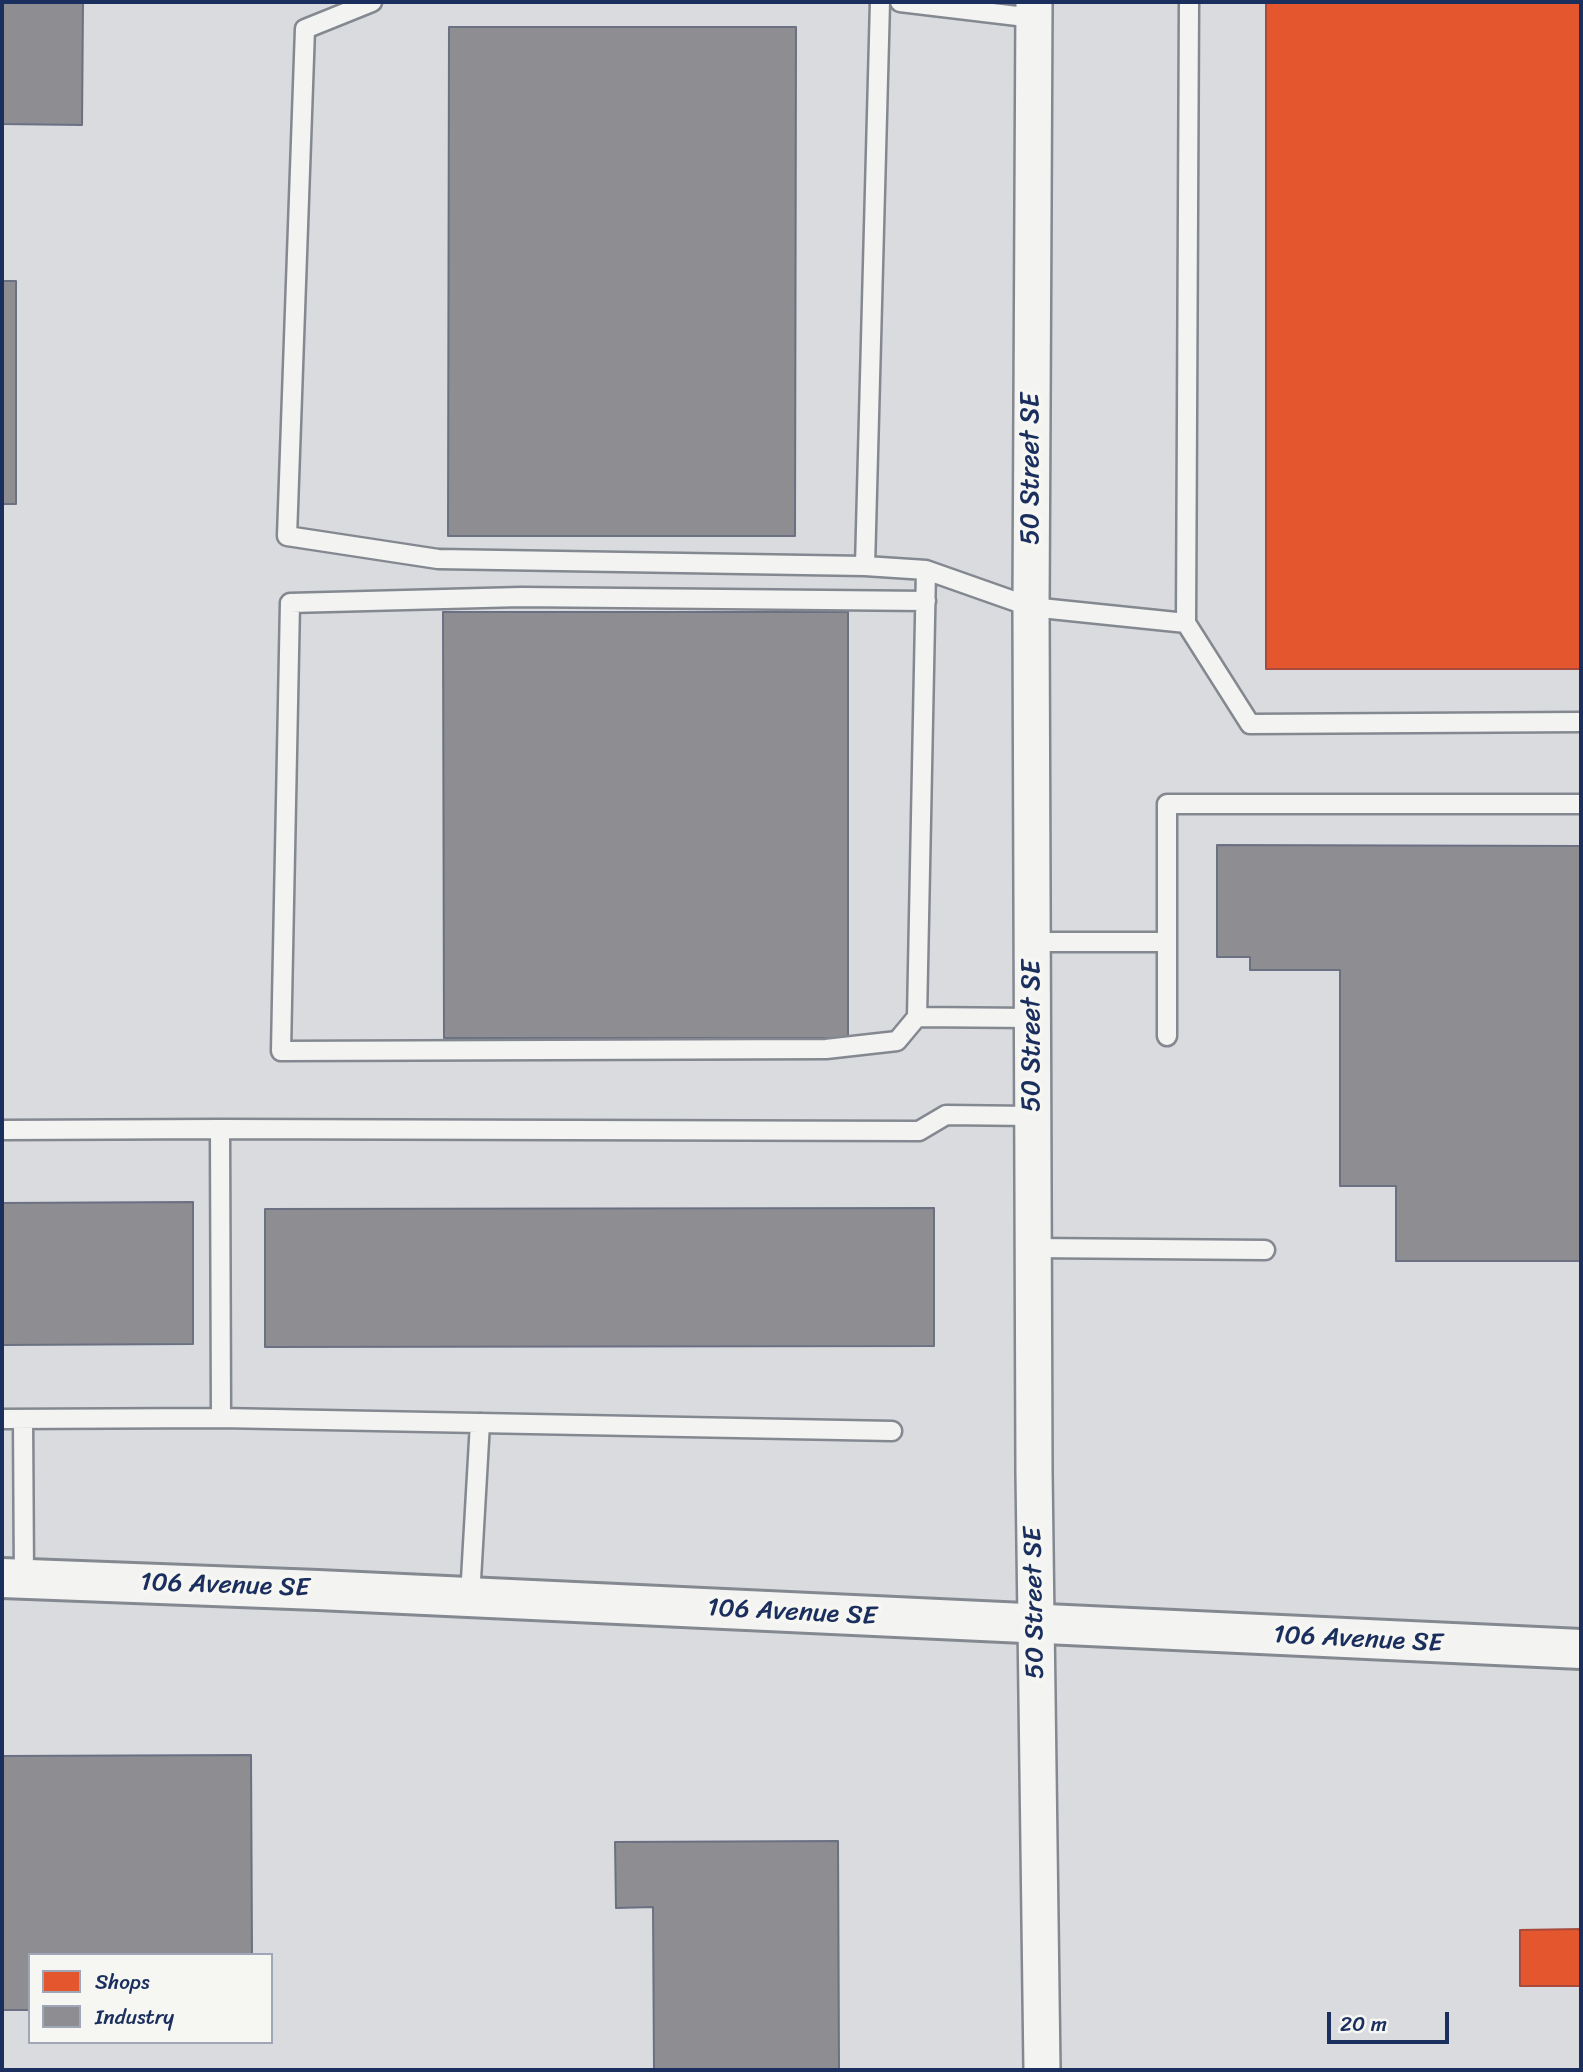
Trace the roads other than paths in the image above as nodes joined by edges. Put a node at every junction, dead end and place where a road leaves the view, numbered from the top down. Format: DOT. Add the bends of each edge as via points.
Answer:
graph roads {
  1 [pos="372,2"];
  2 [pos="880,2"];
  3 [pos="900,2"];
  4 [pos="1189,2"];
  5 [pos="1034,10"];
  6 [pos="865,566"];
  7 [pos="926,570"];
  8 [pos="926,601"];
  9 [pos="1031,607"];
  10 [pos="1186,623"];
  11 [pos="1581,722"];
  12 [pos="1581,804"];
  13 [pos="1032,942"];
  14 [pos="1167,942"];
  15 [pos="917,1017"];
  16 [pos="1032,1018"];
  17 [pos="1167,1037"];
  18 [pos="1032,1116"];
  19 [pos="220,1129"];
  20 [pos="2,1130"];
  21 [pos="1033,1248"];
  22 [pos="1265,1250"];
  23 [pos="221,1418"];
  24 [pos="2,1419"];
  25 [pos="23,1419"];
  26 [pos="480,1423"];
  27 [pos="892,1431"];
  28 [pos="13,1578"];
  29 [pos="470,1597"];
  30 [pos="1035,1625"];
  31 [pos="1581,1649"];
  32 [pos="1042,2070"];
  1 -- 6 [label="lane" via="305,29 287,536 438,559"];
  2 -- 6 [label="lane"];
  3 -- 5 [label="lane"];
  4 -- 10 [label="lane"];
  5 -- 9 [label="street, 50 Street SE"];
  6 -- 7 [label="lane"];
  7 -- 8 [label="lane"];
  7 -- 9 [label="lane"];
  8 -- 15 [label="lane"];
  8 -- 15 [label="lane" via="522,597 290,603 281,1051 826,1049 897,1041"];
  9 -- 10 [label="lane"];
  9 -- 13 [label="street, 50 Street SE"];
  10 -- 11 [label="lane" via="1250,724"];
  12 -- 14 [label="lane" via="1167,804"];
  13 -- 14 [label="lane"];
  13 -- 16 [label="street, 50 Street SE"];
  14 -- 17 [label="lane"];
  15 -- 16 [label="lane"];
  16 -- 18 [label="street, 50 Street SE"];
  18 -- 19 [label="lane" via="946,1115 919,1131"];
  18 -- 21 [label="street, 50 Street SE"];
  19 -- 20 [label="lane"];
  19 -- 23 [label="lane"];
  21 -- 22 [label="lane"];
  21 -- 30 [label="street, 50 Street SE"];
  23 -- 25 [label="lane"];
  23 -- 26 [label="lane"];
  24 -- 25 [label="lane"];
  25 -- 28 [label="lane"];
  26 -- 27 [label="lane"];
  26 -- 29 [label="lane"];
  28 -- 29 [label="street, 106 Avenue SE"];
  29 -- 30 [label="street, 106 Avenue SE"];
  30 -- 31 [label="street, 106 Avenue SE"];
  30 -- 32 [label="street, 50 Street SE"];
}
